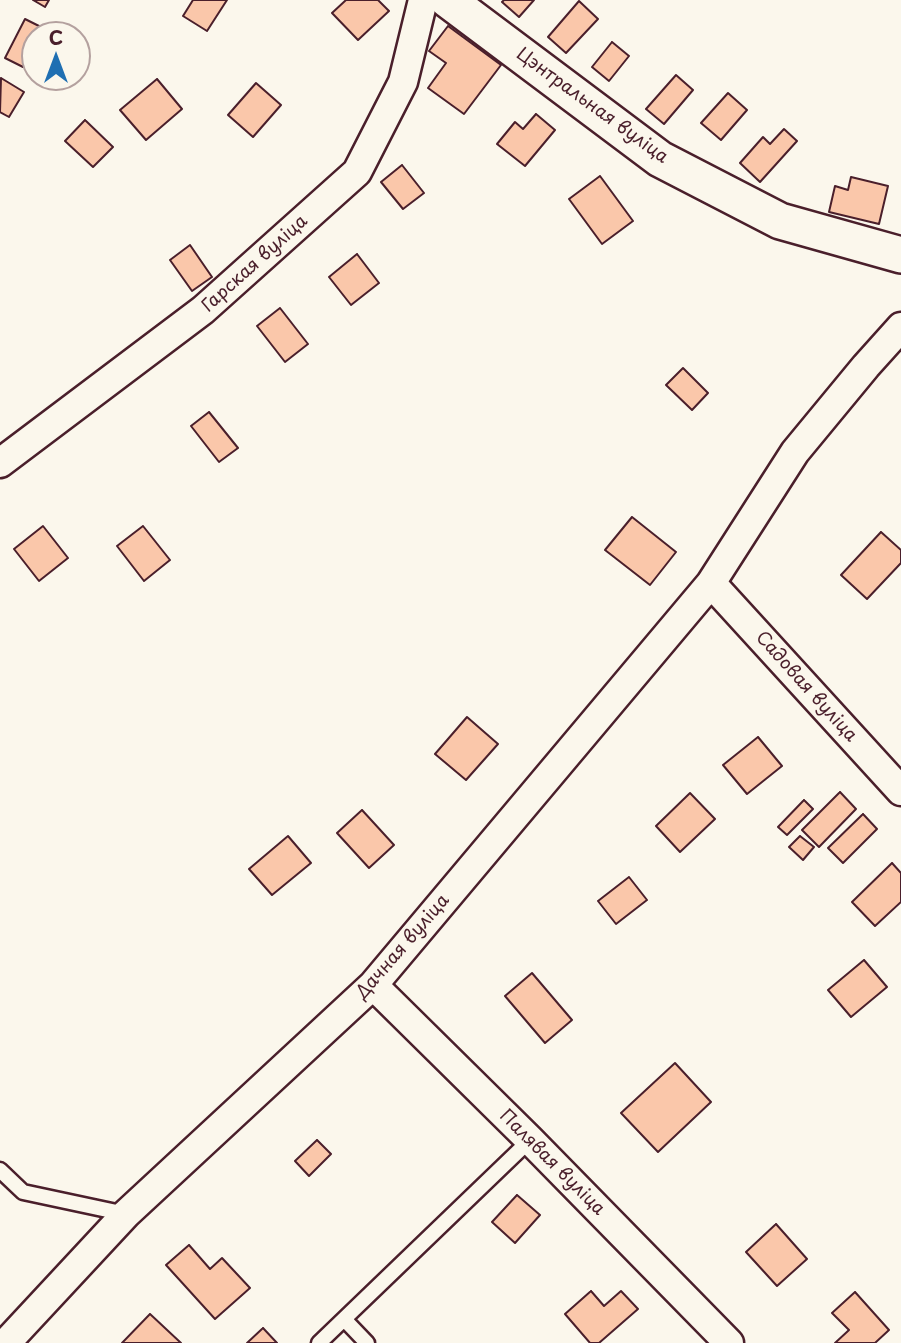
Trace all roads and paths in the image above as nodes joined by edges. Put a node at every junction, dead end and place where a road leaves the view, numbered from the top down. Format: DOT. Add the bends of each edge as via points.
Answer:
graph roads {
  1 [pos="423,0"];
  2 [pos="448,0"];
  3 [pos="901,255"];
  4 [pos="901,327"];
  5 [pos="0,463"];
  6 [pos="711,583"];
  7 [pos="901,791"];
  8 [pos="373,985"];
  9 [pos="530,1140"];
  10 [pos="0,1170"];
  11 [pos="127,1214"];
  12 [pos="344,1319"];
  13 [pos="12,1341"];
  14 [pos="318,1343"];
  15 [pos="367,1343"];
  16 [pos="729,1343"];
  1 -- 5 [label="street, Гарская вуліца" via="403,82 357,172 203,310"];
  2 -- 3 [label="street, Цэнтральная вуліца" via="660,159 780,221"];
  4 -- 6 [label="street, Дачная вуліца" via="795,452"];
  6 -- 7 [label="street, Садовая вуліца"];
  6 -- 8 [label="street, Дачная вуліца"];
  8 -- 9 [label="street, Палявая вуліца"];
  8 -- 11 [label="street, Дачная вуліца"];
  9 -- 12 [label="lane"];
  9 -- 16 [label="street, Палявая вуліца"];
  10 -- 11 [label="lane" via="23,1192"];
  11 -- 13 [label="street, Дачная вуліца"];
  12 -- 14 [label="lane"];
  12 -- 15 [label="lane"];
}
